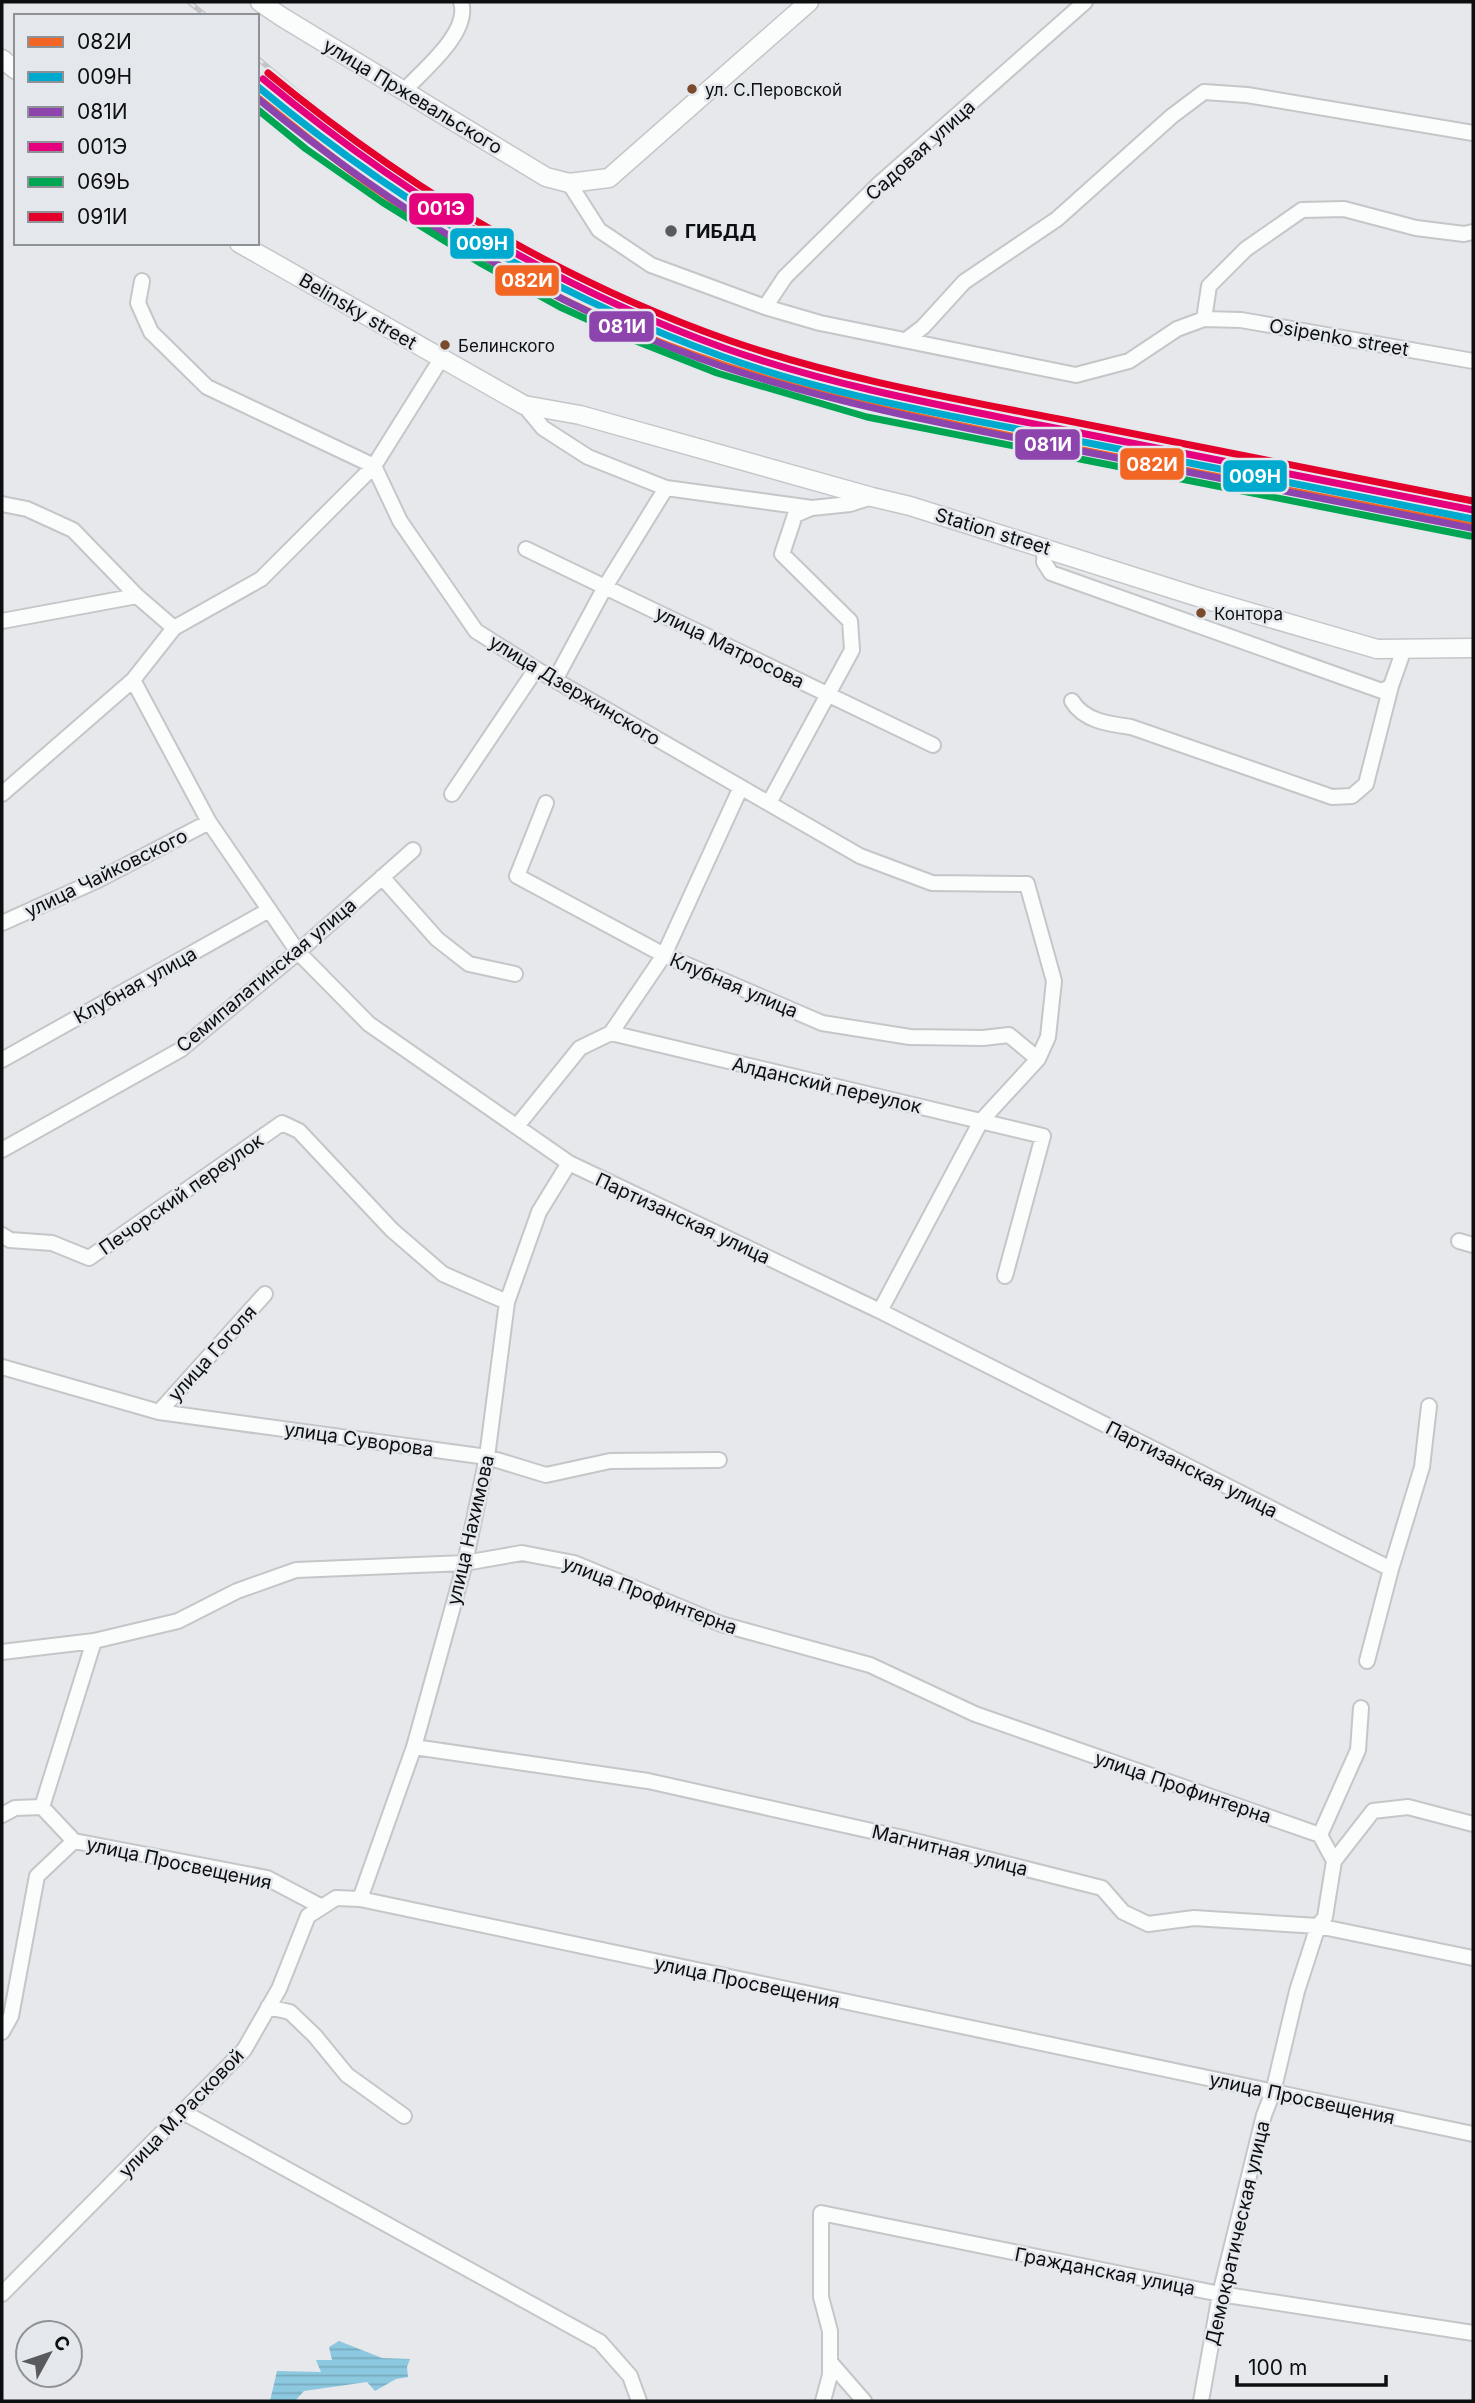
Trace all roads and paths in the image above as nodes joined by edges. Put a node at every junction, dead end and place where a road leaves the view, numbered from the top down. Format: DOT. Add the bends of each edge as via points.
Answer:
graph roads {
  1 [pos="260,2"];
  2 [pos="461,2"];
  3 [pos="809,2"];
  4 [pos="1085,2"];
  5 [pos="404,90"];
  6 [pos="1473,133"];
  7 [pos="569,183"];
  8 [pos="1473,232"];
  9 [pos="242,245"];
  10 [pos="142,281"];
  11 [pos="765,307"];
  12 [pos="1204,318"];
  13 [pos="906,340"];
  14 [pos="441,359"];
  15 [pos="1473,361"];
  16 [pos="518,403"];
  17 [pos="374,466"];
  18 [pos="666,488"];
  19 [pos="872,497"];
  20 [pos="2,504"];
  21 [pos="812,508"];
  22 [pos="1045,547"];
  23 [pos="526,549"];
  24 [pos="605,587"];
  25 [pos="137,596"];
  26 [pos="2,621"];
  27 [pos="174,628"];
  28 [pos="1473,648"];
  29 [pos="1404,649"];
  30 [pos="536,669"];
  31 [pos="133,680"];
  32 [pos="555,680"];
  33 [pos="1391,686"];
  34 [pos="827,694"];
  35 [pos="1072,701"];
  36 [pos="933,745"];
  37 [pos="741,787"];
  38 [pos="2,794"];
  39 [pos="452,794"];
  40 [pos="546,803"];
  41 [pos="769,803"];
  42 [pos="209,822"];
  43 [pos="413,850"];
  44 [pos="382,877"];
  45 [pos="269,910"];
  46 [pos="2,923"];
  47 [pos="298,952"];
  48 [pos="664,955"];
  49 [pos="515,974"];
  50 [pos="611,1033"];
  51 [pos="1038,1059"];
  52 [pos="2,1060"];
  53 [pos="981,1121"];
  54 [pos="517,1126"];
  55 [pos="2,1150"];
  56 [pos="569,1163"];
  57 [pos="2,1235"];
  58 [pos="1005,1276"];
  59 [pos="265,1294"];
  60 [pos="507,1302"];
  61 [pos="880,1311"];
  62 [pos="2,1367"];
  63 [pos="1429,1406"];
  64 [pos="159,1412"];
  65 [pos="487,1457"];
  66 [pos="719,1460"];
  67 [pos="465,1563"];
  68 [pos="1391,1569"];
  69 [pos="94,1641"];
  70 [pos="2,1652"];
  71 [pos="1367,1661"];
  72 [pos="1361,1708"];
  73 [pos="414,1747"];
  74 [pos="42,1807"];
  75 [pos="2,1815"];
  76 [pos="1473,1824"];
  77 [pos="1320,1835"];
  78 [pos="74,1841"];
  79 [pos="1334,1861"];
  80 [pos="360,1899"];
  81 [pos="322,1907"];
  82 [pos="1318,1926"];
  83 [pos="1473,1958"];
  84 [pos="268,2007"];
  85 [pos="2,2032"];
  86 [pos="1273,2092"];
  87 [pos="183,2112"];
  88 [pos="404,2116"];
  89 [pos="1473,2134"];
  90 [pos="2,2294"];
  91 [pos="1220,2294"];
  92 [pos="1473,2333"];
  93 [pos="830,2362"];
  94 [pos="639,2401"];
  95 [pos="823,2401"];
  96 [pos="864,2401"];
  97 [pos="1201,2401"];
  1 -- 5 [label="main road, улица Пржевальского"];
  2 -- 5 [label="street" via="464,10 453,39"];
  3 -- 7 [label="main road" via="609,178"];
  4 -- 11 [label="street, Садовая улица" via="879,184 785,277"];
  5 -- 7 [label="main road, улица Пржевальского" via="546,177"];
  6 -- 13 [label="street" via="1247,95 1204,92 1056,219 964,282"];
  7 -- 11 [label="street" via="599,230 651,265"];
  8 -- 12 [label="street" via="1416,228 1344,209 1302,210 1246,249 1209,286"];
  9 -- 14 [label="main road, Belinsky street"];
  10 -- 17 [label="street" via="138,303 150,332 207,387"];
  11 -- 13 [label="street"];
  12 -- 13 [label="street" via="1177,329 1129,361 1076,375"];
  12 -- 15 [label="street, Osipenko street" via="1241,320"];
  14 -- 16 [label="main road, Belinsky street"];
  14 -- 17 [label="street"];
  16 -- 18 [label="street" via="543,428 588,457"];
  16 -- 19 [label="main road, Station street" via="580,415"];
  17 -- 27 [label="street" via="261,579"];
  17 -- 30 [label="street, улица Дзержинского" via="400,521 476,631"];
  18 -- 21 [label="street"];
  18 -- 24 [label="street"];
  19 -- 21 [label="street"];
  19 -- 22 [label="main road, Station street"];
  20 -- 25 [label="street" via="27,509 74,530"];
  21 -- 34 [label="street" via="795,515 782,554 850,621 852,650"];
  22 -- 29 [label="main road, Station street" via="1377,649"];
  22 -- 33 [label="street" via="1044,562 1051,572 1381,691"];
  23 -- 24 [label="street, улица Матросова"];
  24 -- 32 [label="street"];
  24 -- 34 [label="street, улица Матросова"];
  25 -- 26 [label="street"];
  25 -- 27 [label="street"];
  27 -- 31 [label="street"];
  28 -- 29 [label="main road, Station street"];
  29 -- 33 [label="street"];
  30 -- 32 [label="street, улица Дзержинского"];
  30 -- 39 [label="street"];
  31 -- 38 [label="street"];
  31 -- 42 [label="street, Партизанская улица"];
  32 -- 37 [label="street, улица Дзержинского"];
  33 -- 35 [label="street" via="1366,784 1352,796 1332,797 1130,727 1100,722"];
  34 -- 36 [label="street, улица Матросова"];
  34 -- 41 [label="street"];
  37 -- 41 [label="street, улица Дзержинского"];
  37 -- 48 [label="street"];
  40 -- 48 [label="street, Клубная улица" via="517,876"];
  41 -- 51 [label="street, улица Дзержинского" via="860,856 932,883 1027,884 1054,981 1048,1037"];
  42 -- 45 [label="street, Партизанская улица"];
  42 -- 46 [label="street, улица Чайковского"];
  43 -- 44 [label="street, Семипалатинская улица"];
  44 -- 47 [label="street, Семипалатинская улица"];
  44 -- 49 [label="street" via="437,939 470,964"];
  45 -- 47 [label="street, Партизанская улица"];
  45 -- 52 [label="street, Клубная улица"];
  47 -- 54 [label="street, Партизанская улица" via="369,1024"];
  47 -- 55 [label="street, Семипалатинская улица" via="180,1050"];
  48 -- 50 [label="street"];
  48 -- 51 [label="street, Клубная улица" via="822,1023 910,1037 1009,1035"];
  50 -- 53 [label="street, Алданский переулок"];
  50 -- 54 [label="street" via="580,1048"];
  51 -- 53 [label="street"];
  53 -- 58 [label="street, Алданский переулок" via="1044,1136"];
  53 -- 61 [label="street"];
  54 -- 56 [label="street, Партизанская улица"];
  56 -- 60 [label="street, улица Нахимова" via="539,1212"];
  56 -- 61 [label="street, Партизанская улица"];
  57 -- 60 [label="street, Печорский переулок" via="10,1240 52,1242 89,1258 282,1123 299,1131 392,1230 443,1274"];
  59 -- 64 [label="street, улица Гоголя"];
  60 -- 65 [label="street, улица Нахимова"];
  61 -- 68 [label="street, Партизанская улица"];
  62 -- 64 [label="street, улица Суворова"];
  63 -- 68 [label="street" via="1422,1467"];
  64 -- 65 [label="street, улица Суворова"];
  65 -- 66 [label="street, улица Суворова" via="546,1475 610,1461"];
  65 -- 67 [label="street, улица Нахимова"];
  67 -- 69 [label="street, улица Профинтерна" via="296,1570 237,1591 178,1620"];
  67 -- 73 [label="street, улица Нахимова"];
  67 -- 77 [label="street, улица Профинтерна" via="522,1553 574,1563 721,1624 870,1665 975,1714"];
  68 -- 71 [label="street"];
  69 -- 70 [label="street, улица Профинтерна"];
  69 -- 74 [label="street"];
  72 -- 77 [label="street" via="1358,1750"];
  73 -- 80 [label="street, улица Нахимова"];
  73 -- 82 [label="street, Магнитная улица" via="648,1781 903,1838 1102,1888 1123,1912 1148,1924 1194,1918"];
  74 -- 75 [label="street" via="15,1808"];
  74 -- 78 [label="street, улица Просвещения"];
  76 -- 79 [label="street" via="1408,1807 1373,1811"];
  77 -- 79 [label="street"];
  78 -- 81 [label="street, улица Просвещения" via="267,1878"];
  78 -- 85 [label="street" via="37,1876 10,2016"];
  79 -- 82 [label="street, Демократическая улица" via="1325,1917"];
  80 -- 81 [label="street, улица Просвещения" via="335,1898"];
  80 -- 86 [label="street, улица Просвещения"];
  81 -- 84 [label="street, улица М.Расковой" via="308,1916"];
  82 -- 83 [label="street, Магнитная улица"];
  82 -- 86 [label="street, Демократическая улица"];
  84 -- 87 [label="street, улица М.Расковой" via="244,2050"];
  84 -- 88 [label="street" via="290,2012 347,2075"];
  86 -- 89 [label="street, улица Просвещения"];
  86 -- 91 [label="street, Демократическая улица"];
  87 -- 90 [label="street, улица М.Расковой"];
  87 -- 94 [label="street" via="600,2342 630,2376"];
  91 -- 92 [label="street, Гражданская улица"];
  91 -- 93 [label="street, Гражданская улица" via="821,2213 821,2297 830,2331"];
  91 -- 97 [label="street, Демократическая улица"];
  93 -- 95 [label="street"];
  93 -- 96 [label="street"];
}
